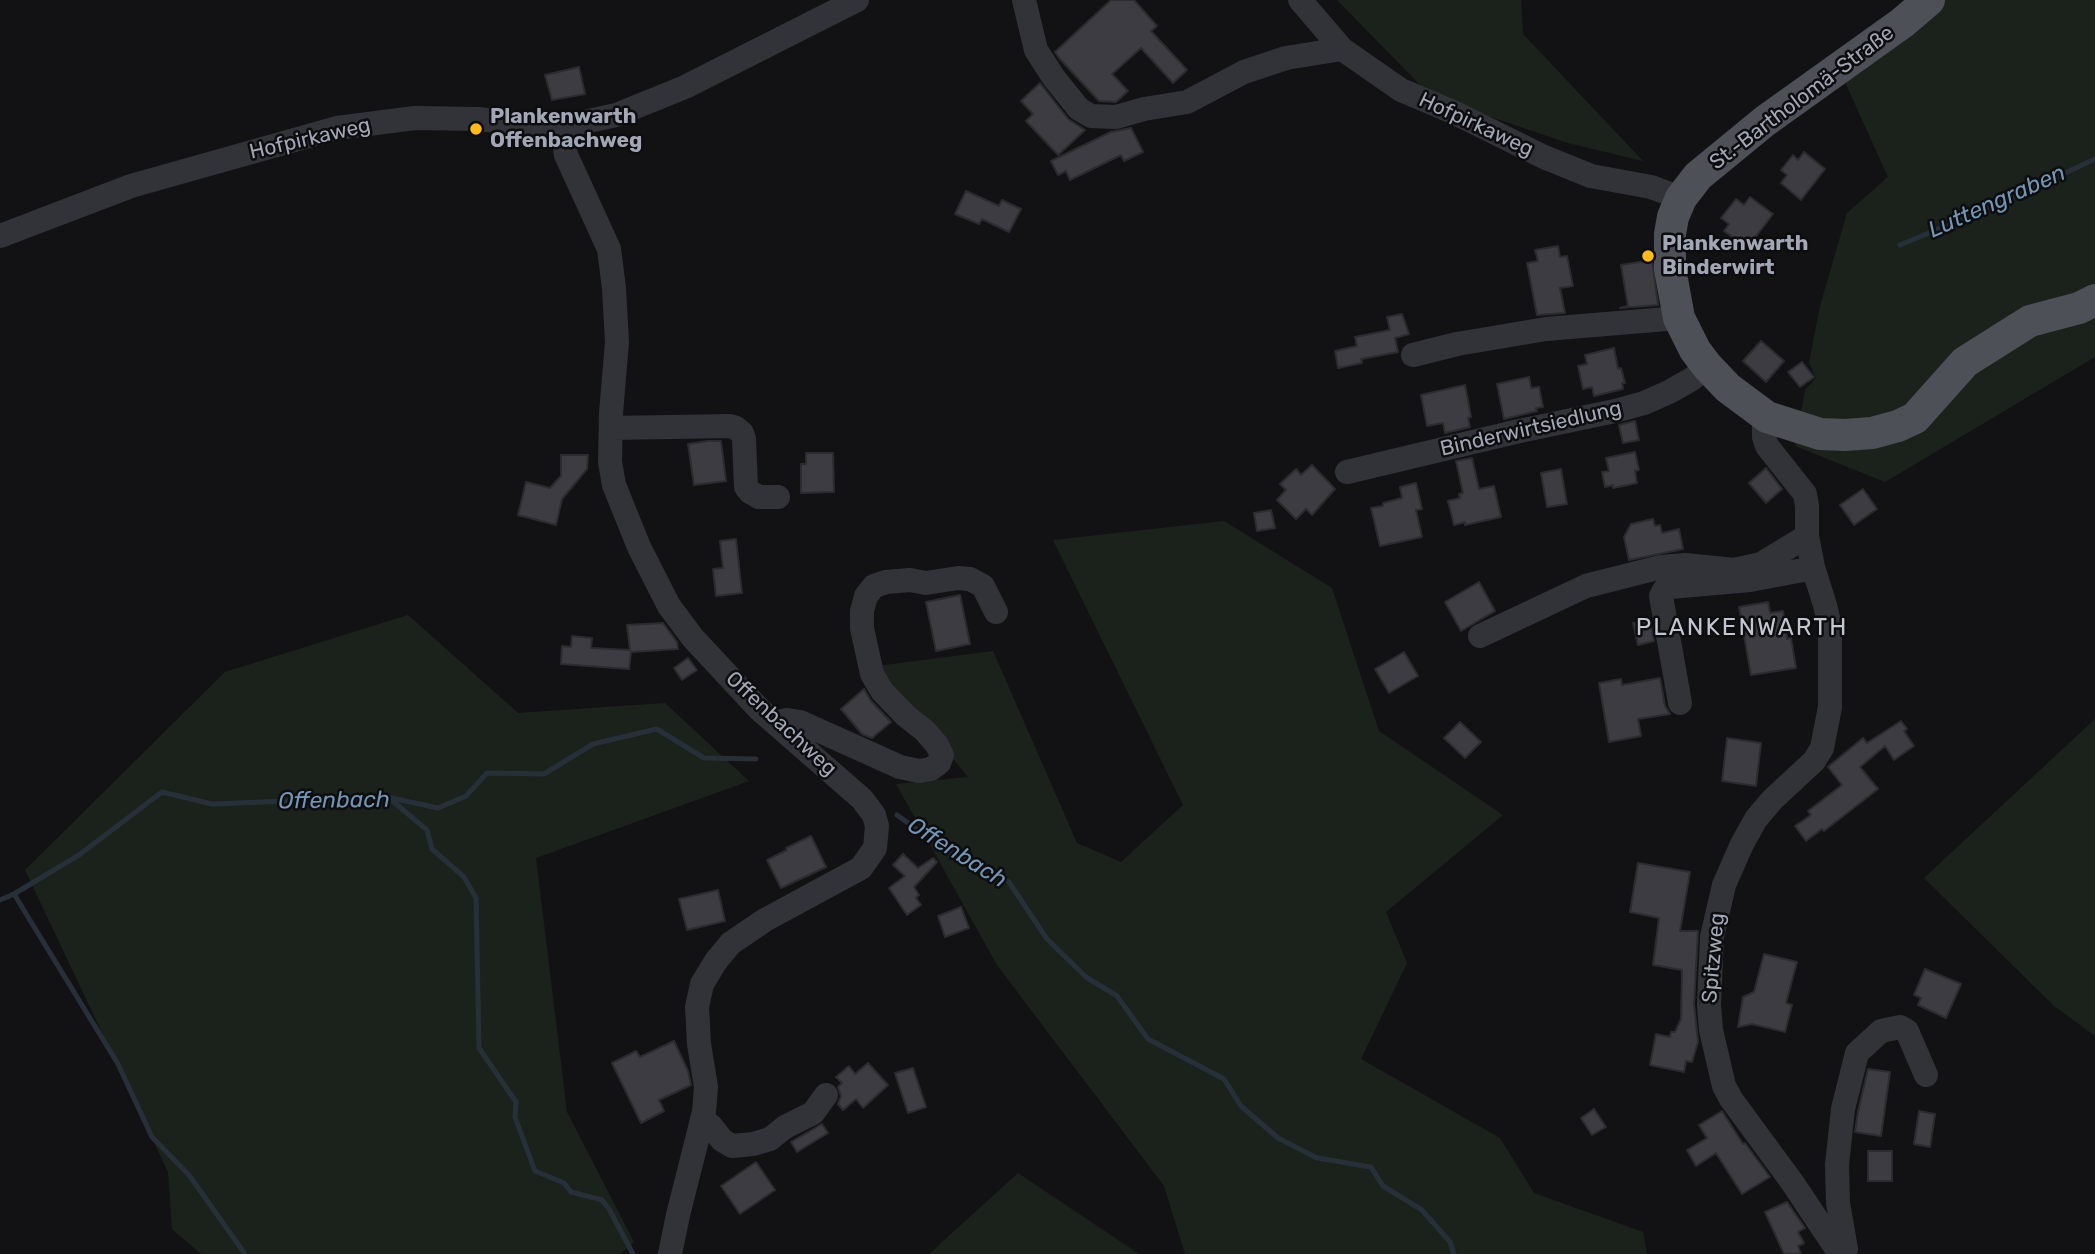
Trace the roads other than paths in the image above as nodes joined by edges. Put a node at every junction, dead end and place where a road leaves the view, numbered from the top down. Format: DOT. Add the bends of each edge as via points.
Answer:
graph roads {
  1 [pos="857,0"];
  2 [pos="1024,0"];
  3 [pos="1300,0"];
  4 [pos="1929,0"];
  5 [pos="1342,50"];
  6 [pos="562,127"];
  7 [pos="1681,198"];
  8 [pos="0,236"];
  9 [pos="2095,300"];
  10 [pos="1679,318"];
  11 [pos="1413,355"];
  12 [pos="1707,366"];
  13 [pos="1768,417"];
  14 [pos="611,428"];
  15 [pos="1347,472"];
  16 [pos="778,497"];
  17 [pos="1807,536"];
  18 [pos="1813,567"];
  19 [pos="996,612"];
  20 [pos="1480,636"];
  21 [pos="1680,703"];
  22 [pos="775,723"];
  23 [pos="1926,1075"];
  24 [pos="826,1095"];
  25 [pos="702,1119"];
  26 [pos="670,1254"];
  27 [pos="1842,1254"];
  1 -- 6 [label="street, Hofpirkaweg" via="652,102"];
  2 -- 5 [label="street" via="1036,50 1079,109 1091,116 1116,117 1187,102 1244,72 1286,58"];
  3 -- 5 [label="street, Hofpirkaweg"];
  4 -- 7 [label="main road, St.-Bartholomä-Straße" via="1765,121 1698,176"];
  5 -- 7 [label="street, Hofpirkaweg" via="1401,90 1544,157 1591,176 1651,187"];
  6 -- 8 [label="street, Hofpirkaweg" via="415,118 337,128 131,186"];
  6 -- 14 [label="street, Offenbachweg" via="566,155 609,249 617,342"];
  7 -- 10 [label="main road, St.-Bartholomä-Straße" via="1673,217 1669,253"];
  9 -- 13 [label="main road, St.-Bartholomä-Straße" via="2030,321 1965,362 1915,418 1898,426 1833,435"];
  10 -- 11 [label="street" via="1546,329"];
  10 -- 12 [label="main road, St.-Bartholomä-Straße"];
  12 -- 13 [label="main road, St.-Bartholomä-Straße"];
  12 -- 15 [label="street, Binderwirtsiedlung" via="1669,392 1615,411"];
  13 -- 17 [label="street, Spitzweg" via="1764,426 1767,446 1805,494"];
  14 -- 16 [label="street" via="736,428 744,439 746,487 760,497"];
  14 -- 22 [label="street, Offenbachweg" via="614,485 669,606 693,638"];
  17 -- 18 [label="street, Spitzweg"];
  17 -- 20 [label="street" via="1761,564 1734,569 1661,567 1586,586"];
  18 -- 21 [label="street" via="1664,590 1661,596"];
  18 -- 27 [label="street, Spitzweg" via="1830,627 1826,733 1814,761 1756,819 1728,875 1712,937 1711,1030 1731,1099"];
  19 -- 22 [label="street" via="983,586 970,579 886,582 874,586 866,596 862,628 872,674 882,691 937,745 942,755 931,769 900,767 800,722"];
  22 -- 25 [label="street, Offenbachweg" via="862,799 874,815 875,848 861,868 765,920 731,943 716,961 702,984 697,1007 706,1087"];
  23 -- 27 [label="street" via="1907,1031 1900,1027 1881,1031 1857,1053 1843,1109 1838,1165 1838,1203 1846,1249"];
  24 -- 25 [label="street" via="813,1113 753,1144 732,1146"];
  25 -- 26 [label="street, Offenbachweg"];
}
